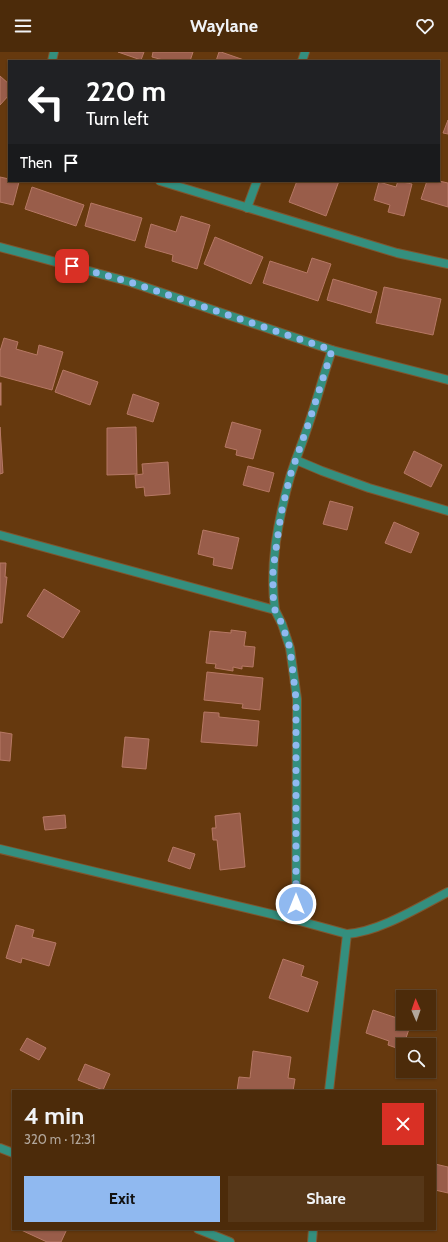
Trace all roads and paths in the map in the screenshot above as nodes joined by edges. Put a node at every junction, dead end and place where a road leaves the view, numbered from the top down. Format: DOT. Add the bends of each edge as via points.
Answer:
graph roads {
  1 [pos="163,182"];
  2 [pos="257,182"];
  3 [pos="247,208"];
  4 [pos="0,247"];
  5 [pos="448,264"];
  6 [pos="332,350"];
  7 [pos="448,380"];
  8 [pos="296,460"];
  9 [pos="448,511"];
  10 [pos="0,535"];
  11 [pos="275,610"];
  12 [pos="0,849"];
  13 [pos="448,892"];
  14 [pos="296,920"];
  15 [pos="347,934"];
  16 [pos="329,1090"];
  17 [pos="0,1148"];
  18 [pos="12,1153"];
  19 [pos="200,1230"];
  20 [pos="313,1230"];
  21 [pos="230,1242"];
  22 [pos="312,1242"];
  1 -- 3 [label="street"];
  2 -- 3 [label="street"];
  3 -- 5 [label="street" via="397,253"];
  4 -- 6 [label="street" via="130,282"];
  6 -- 7 [label="street"];
  6 -- 8 [label="street"];
  8 -- 9 [label="street" via="369,488"];
  8 -- 11 [label="street" via="281,514 273,570"];
  10 -- 11 [label="street"];
  11 -- 14 [label="street" via="290,648 296,699"];
  12 -- 14 [label="street"];
  13 -- 15 [label="street" via="372,929"];
  14 -- 15 [label="street"];
  15 -- 16 [label="street"];
  17 -- 18 [label="street"];
  19 -- 21 [label="street"];
  20 -- 22 [label="street"];
}
